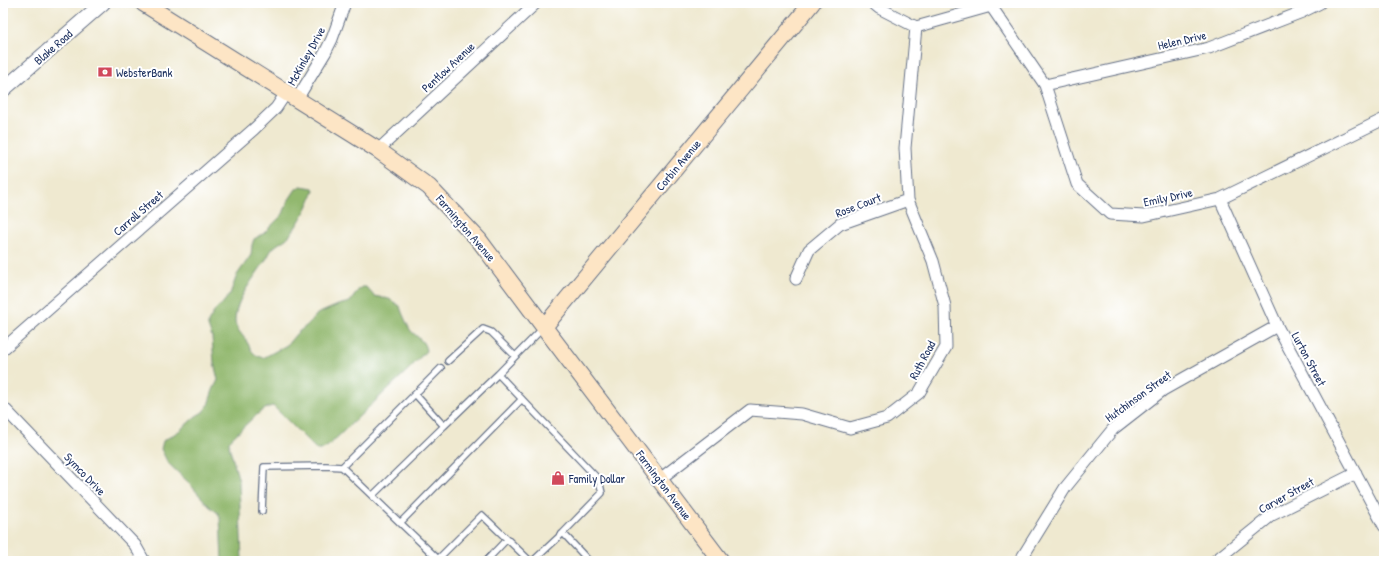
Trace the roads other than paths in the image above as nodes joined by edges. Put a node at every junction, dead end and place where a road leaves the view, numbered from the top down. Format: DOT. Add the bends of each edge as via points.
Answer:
graph roads {
  1 [pos="103,3"];
  2 [pos="143,3"];
  3 [pos="345,3"];
  4 [pos="536,3"];
  5 [pos="812,3"];
  6 [pos="873,3"];
  7 [pos="1320,3"];
  8 [pos="992,5"];
  9 [pos="916,27"];
  10 [pos="1045,85"];
  11 [pos="3,90"];
  12 [pos="291,96"];
  13 [pos="1384,119"];
  14 [pos="378,150"];
  15 [pos="908,200"];
  16 [pos="1220,200"];
  17 [pos="796,279"];
  18 [pos="1276,326"];
  19 [pos="544,327"];
  20 [pos="3,349"];
  21 [pos="515,356"];
  22 [pos="448,362"];
  23 [pos="441,368"];
  24 [pos="498,374"];
  25 [pos="415,394"];
  26 [pos="522,399"];
  27 [pos="3,408"];
  28 [pos="444,426"];
  29 [pos="342,467"];
  30 [pos="1356,473"];
  31 [pos="660,479"];
  32 [pos="372,496"];
  33 [pos="262,511"];
  34 [pos="400,523"];
  35 [pos="1384,526"];
  36 [pos="563,534"];
  37 [pos="508,539"];
  38 [pos="439,560"];
  39 [pos="144,561"];
  40 [pos="486,561"];
  41 [pos="530,561"];
  42 [pos="533,561"];
  43 [pos="589,561"];
  44 [pos="721,561"];
  45 [pos="1020,561"];
  46 [pos="1215,561"];
  1 -- 11 [label="street, Blake Road"];
  2 -- 12 [label="main road, Farmington Avenue"];
  3 -- 12 [label="street, McKinley Drive" via="325,53"];
  4 -- 14 [label="street, Pentlow Avenue"];
  5 -- 19 [label="main road, Corbin Avenue"];
  6 -- 9 [label="street"];
  7 -- 10 [label="street, Helen Drive" via="1209,48"];
  8 -- 9 [label="street"];
  8 -- 10 [label="street, Emily Drive"];
  9 -- 15 [label="street, Ruth Road" via="905,148"];
  10 -- 16 [label="street, Emily Drive" via="1077,184 1110,214 1144,216"];
  12 -- 14 [label="main road, Farmington Avenue"];
  12 -- 20 [label="street, Carroll Street"];
  13 -- 16 [label="street, Emily Drive"];
  14 -- 19 [label="main road, Farmington Avenue" via="429,187 479,240"];
  15 -- 17 [label="street, Rose Court" via="840,224 809,250"];
  15 -- 31 [label="street, Ruth Road" via="933,261 945,306 946,347 919,393 887,418 850,428 802,414 750,410"];
  16 -- 18 [label="street, Lurton Street"];
  18 -- 30 [label="street, Lurton Street"];
  18 -- 45 [label="street, Hutchinson Street" via="1163,390 1113,429 1065,488"];
  19 -- 21 [label="lane"];
  19 -- 31 [label="main road, Farmington Avenue"];
  21 -- 22 [label="lane" via="491,332 483,329"];
  21 -- 24 [label="lane"];
  23 -- 25 [label="lane"];
  24 -- 26 [label="lane"];
  24 -- 28 [label="lane"];
  25 -- 28 [label="lane"];
  25 -- 29 [label="lane"];
  26 -- 34 [label="lane"];
  26 -- 36 [label="lane" via="599,480 602,493"];
  27 -- 39 [label="street, Symco Drive" via="135,545"];
  28 -- 32 [label="lane"];
  29 -- 32 [label="lane"];
  29 -- 33 [label="lane" via="264,467"];
  30 -- 35 [label="street, Lurton Street"];
  30 -- 46 [label="street, Carver Street" via="1272,515"];
  31 -- 44 [label="main road, Farmington Avenue"];
  32 -- 34 [label="lane"];
  34 -- 38 [label="lane"];
  36 -- 42 [label="lane"];
  36 -- 43 [label="lane"];
  37 -- 38 [label="lane" via="482,515"];
  37 -- 40 [label="lane"];
  37 -- 41 [label="lane"];
}
